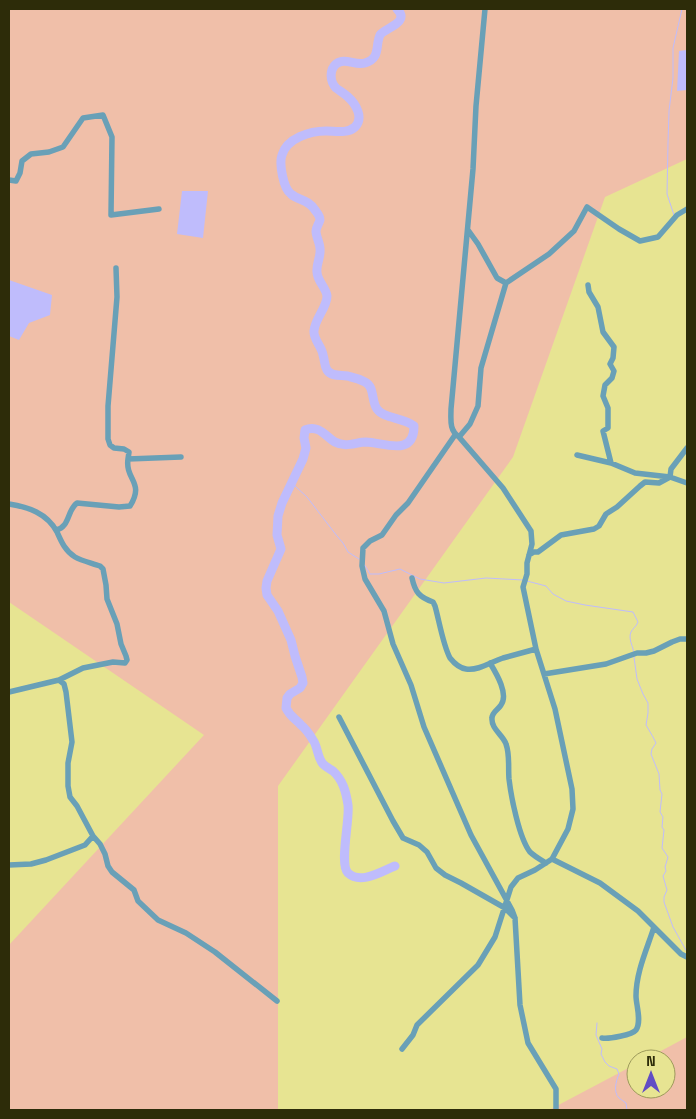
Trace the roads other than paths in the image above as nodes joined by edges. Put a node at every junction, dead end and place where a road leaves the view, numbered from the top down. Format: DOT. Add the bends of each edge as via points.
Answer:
graph roads {
  1 [pos="485,9"];
  2 [pos="9,180"];
  3 [pos="159,209"];
  4 [pos="687,209"];
  5 [pos="468,230"];
  6 [pos="116,268"];
  7 [pos="506,283"];
  8 [pos="588,285"];
  9 [pos="457,436"];
  10 [pos="687,448"];
  11 [pos="577,455"];
  12 [pos="181,457"];
  13 [pos="128,459"];
  14 [pos="611,463"];
  15 [pos="670,477"];
  16 [pos="687,483"];
  17 [pos="9,504"];
  18 [pos="56,530"];
  19 [pos="529,555"];
  20 [pos="412,578"];
  21 [pos="687,639"];
  22 [pos="536,649"];
  23 [pos="490,663"];
  24 [pos="544,674"];
  25 [pos="59,680"];
  26 [pos="9,692"];
  27 [pos="339,717"];
  28 [pos="92,836"];
  29 [pos="552,859"];
  30 [pos="546,863"];
  31 [pos="9,865"];
  32 [pos="506,904"];
  33 [pos="654,927"];
  34 [pos="687,957"];
  35 [pos="277,1001"];
  36 [pos="602,1038"];
  37 [pos="402,1049"];
  38 [pos="556,1110"];
  1 -- 5 [label="street"];
  2 -- 3 [label="street" via="16,181 22,161 32,154 64,147 83,118 103,115 112,137 111,215"];
  4 -- 7 [label="street" via="658,237 640,241 587,207 574,231 549,254"];
  5 -- 7 [label="street" via="497,278"];
  5 -- 9 [label="street" via="451,409 451,428"];
  6 -- 13 [label="street" via="108,439 114,448 129,452"];
  7 -- 9 [label="street" via="481,368 478,406 470,424"];
  8 -- 14 [label="street" via="598,306 603,332 614,347 610,364 614,371 605,385 603,396 608,408 608,428 603,431"];
  9 -- 19 [label="street" via="503,488 530,531 532,544"];
  9 -- 32 [label="street" via="382,535 363,548 362,566 365,579 384,611 424,727 471,835"];
  10 -- 15 [label="street" via="671,469"];
  11 -- 14 [label="street"];
  12 -- 13 [label="street"];
  13 -- 18 [label="street" via="128,470 136,487 130,506 77,503 65,525"];
  14 -- 15 [label="street" via="634,473"];
  15 -- 16 [label="street"];
  15 -- 19 [label="street" via="659,483 645,482 606,514 600,526 561,535"];
  17 -- 18 [label="street" via="26,507 42,515"];
  18 -- 25 [label="street" via="66,549 74,556 103,569 107,599 127,660 83,668"];
  19 -- 22 [label="street" via="523,587"];
  20 -- 23 [label="street" via="416,592 435,606 446,648 454,663 467,669"];
  21 -- 24 [label="street" via="606,664"];
  22 -- 23 [label="street"];
  22 -- 24 [label="street"];
  23 -- 30 [label="street" via="501,685 503,699 492,721 506,742 510,781 524,842 531,853"];
  24 -- 29 [label="street" via="555,709 573,798 568,829"];
  25 -- 26 [label="street"];
  25 -- 28 [label="street" via="66,692 72,742 68,763 70,797"];
  27 -- 32 [label="street" via="403,838 427,852 436,868 445,875"];
  28 -- 31 [label="street" via="85,845 46,860"];
  28 -- 35 [label="street" via="100,844 112,872 134,890 138,901 158,920 186,932 216,952"];
  29 -- 30 [label="street"];
  29 -- 33 [label="street" via="600,883"];
  30 -- 32 [label="street" via="518,878"];
  32 -- 37 [label="street" via="495,937 478,965 417,1025"];
  32 -- 38 [label="street" via="515,918 520,1005 528,1043 556,1089"];
  33 -- 34 [label="street"];
  33 -- 36 [label="street" via="638,974 637,1029 632,1034"];
}
